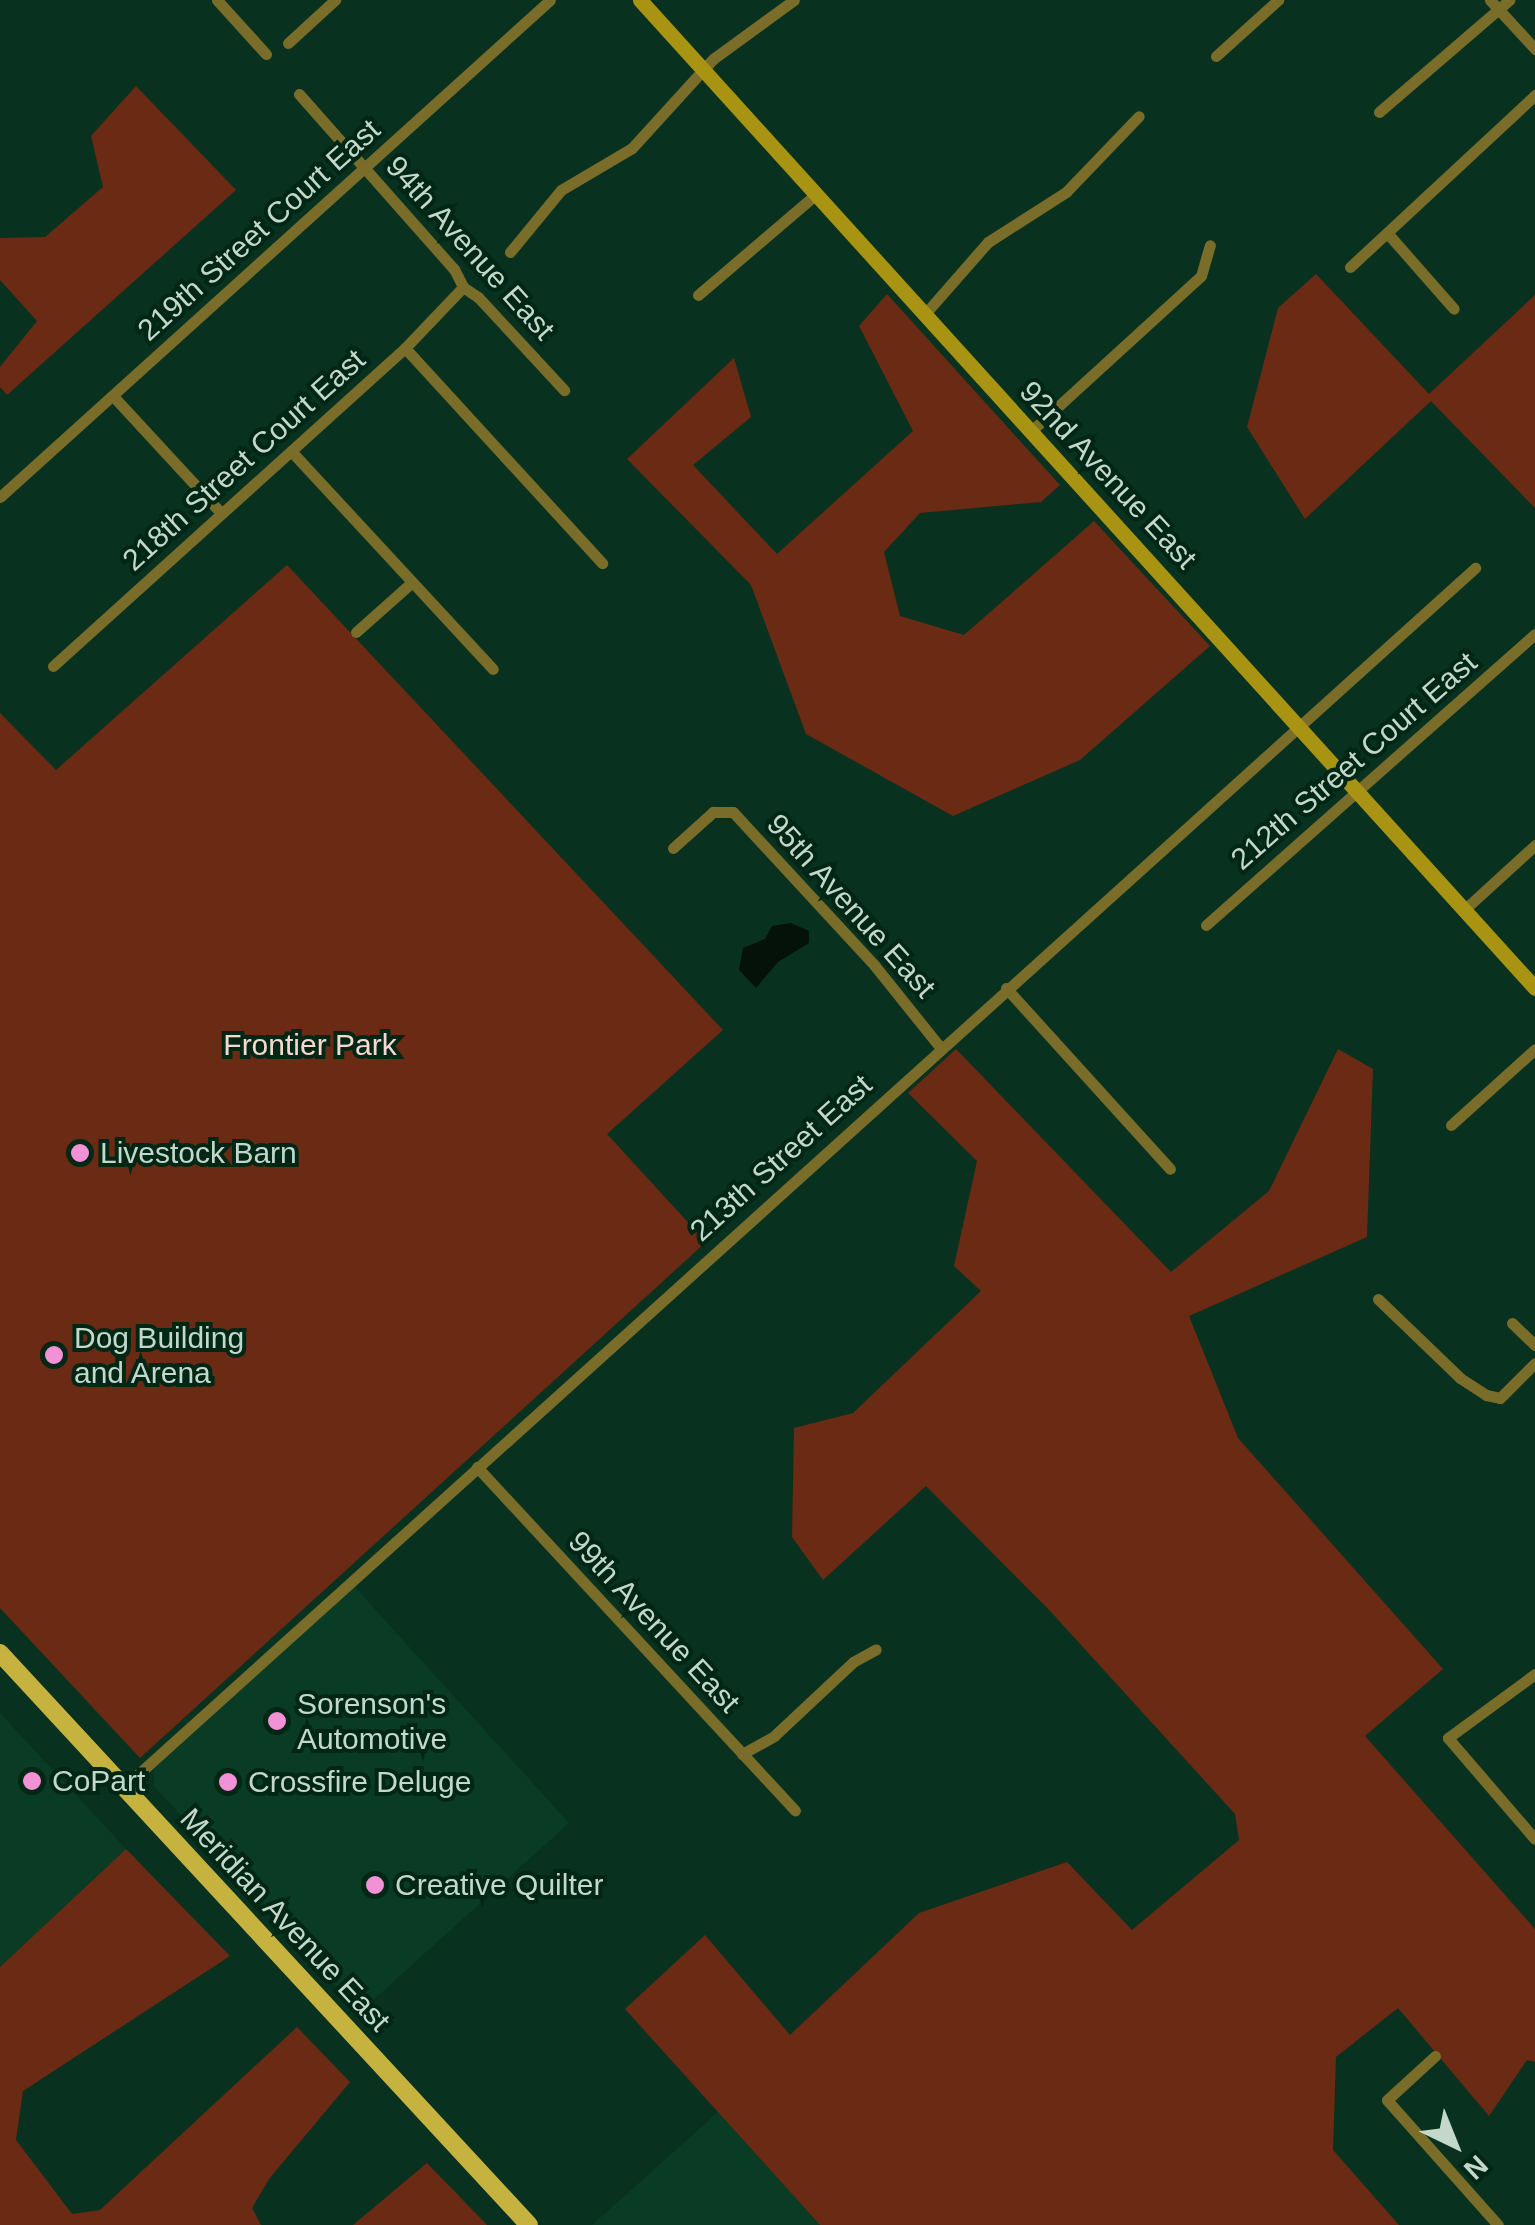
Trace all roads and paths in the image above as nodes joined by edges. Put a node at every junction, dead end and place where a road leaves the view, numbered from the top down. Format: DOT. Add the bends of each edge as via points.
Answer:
graph roads {
  1 [pos="217,0"];
  2 [pos="335,0"];
  3 [pos="550,0"];
  4 [pos="640,0"];
  5 [pos="794,0"];
  6 [pos="1278,0"];
  7 [pos="1499,3"];
  8 [pos="288,43"];
  9 [pos="1535,49"];
  10 [pos="266,54"];
  11 [pos="1216,56"];
  12 [pos="702,72"];
  13 [pos="299,94"];
  14 [pos="1535,95"];
  15 [pos="1379,112"];
  16 [pos="1139,116"];
  17 [pos="365,167"];
  18 [pos="815,194"];
  19 [pos="1389,235"];
  20 [pos="1210,245"];
  21 [pos="510,252"];
  22 [pos="1350,267"];
  23 [pos="463,287"];
  24 [pos="698,294"];
  25 [pos="1454,309"];
  26 [pos="924,315"];
  27 [pos="404,348"];
  28 [pos="564,390"];
  29 [pos="114,396"];
  30 [pos="1030,432"];
  31 [pos="291,451"];
  32 [pos="0,497"];
  33 [pos="221,513"];
  34 [pos="602,564"];
  35 [pos="1474,568"];
  36 [pos="411,583"];
  37 [pos="356,632"];
  38 [pos="1535,634"];
  39 [pos="53,666"];
  40 [pos="493,669"];
  41 [pos="1300,725"];
  42 [pos="1360,790"];
  43 [pos="1535,844"];
  44 [pos="673,848"];
  45 [pos="1465,909"];
  46 [pos="1206,925"];
  47 [pos="1006,988"];
  48 [pos="1535,988"];
  49 [pos="940,1047"];
  50 [pos="1535,1049"];
  51 [pos="1450,1125"];
  52 [pos="1170,1169"];
  53 [pos="1378,1299"];
  54 [pos="1512,1323"];
  55 [pos="1535,1345"];
  56 [pos="1535,1363"];
  57 [pos="477,1467"];
  58 [pos="876,1649"];
  59 [pos="0,1653"];
  60 [pos="1535,1674"];
  61 [pos="742,1754"];
  62 [pos="124,1787"];
  63 [pos="795,1811"];
  64 [pos="1535,1838"];
  65 [pos="1435,2056"];
  66 [pos="529,2225"];
  67 [pos="1498,2225"];
  1 -- 10 [label="street"];
  2 -- 8 [label="street"];
  3 -- 17 [label="street, 219th Street Court East"];
  4 -- 12 [label="street, 92nd Avenue East"];
  5 -- 12 [label="street"];
  6 -- 11 [label="street"];
  7 -- 9 [label="street"];
  7 -- 15 [label="street"];
  12 -- 18 [label="street, 92nd Avenue East"];
  12 -- 21 [label="street" via="632,148 560,190"];
  13 -- 17 [label="street, 94th Avenue East"];
  14 -- 19 [label="street" via="1397,220"];
  16 -- 26 [label="street" via="1066,192 988,242"];
  17 -- 23 [label="street, 94th Avenue East"];
  17 -- 29 [label="street, 219th Street Court East"];
  18 -- 24 [label="street"];
  18 -- 26 [label="street, 92nd Avenue East"];
  19 -- 22 [label="street"];
  19 -- 25 [label="street"];
  20 -- 30 [label="street" via="1201,276"];
  23 -- 27 [label="street, 218th Street Court East"];
  23 -- 28 [label="street, 94th Avenue East"];
  26 -- 30 [label="street, 92nd Avenue East"];
  27 -- 31 [label="street, 218th Street Court East"];
  27 -- 34 [label="street"];
  29 -- 32 [label="street, 219th Street Court East"];
  29 -- 33 [label="street"];
  30 -- 41 [label="street, 92nd Avenue East"];
  31 -- 33 [label="street, 218th Street Court East"];
  31 -- 36 [label="street"];
  33 -- 39 [label="street, 218th Street Court East"];
  35 -- 41 [label="street, 213th Street East"];
  36 -- 37 [label="street"];
  36 -- 40 [label="street"];
  38 -- 42 [label="street, 212th Street Court East"];
  41 -- 42 [label="street, 92nd Avenue East"];
  41 -- 47 [label="street, 213th Street East"];
  42 -- 45 [label="street, 92nd Avenue East"];
  42 -- 46 [label="street, 212th Street Court East"];
  43 -- 45 [label="street"];
  44 -- 49 [label="street, 95th Avenue East" via="713,812 733,812"];
  45 -- 48 [label="street, 92nd Avenue East"];
  47 -- 49 [label="street, 213th Street East"];
  47 -- 52 [label="street"];
  49 -- 57 [label="street, 213th Street East"];
  50 -- 51 [label="street"];
  53 -- 56 [label="street" via="1474,1389 1500,1398"];
  54 -- 55 [label="street"];
  57 -- 61 [label="street, 99th Avenue East"];
  57 -- 62 [label="street, 213th Street East"];
  58 -- 61 [label="street" via="852,1662 774,1736"];
  59 -- 62 [label="main road, Meridian Avenue East"];
  60 -- 64 [label="street" via="1448,1738"];
  61 -- 63 [label="street, 99th Avenue East"];
  62 -- 66 [label="main road, Meridian Avenue East"];
  65 -- 67 [label="street" via="1387,2100"];
}
